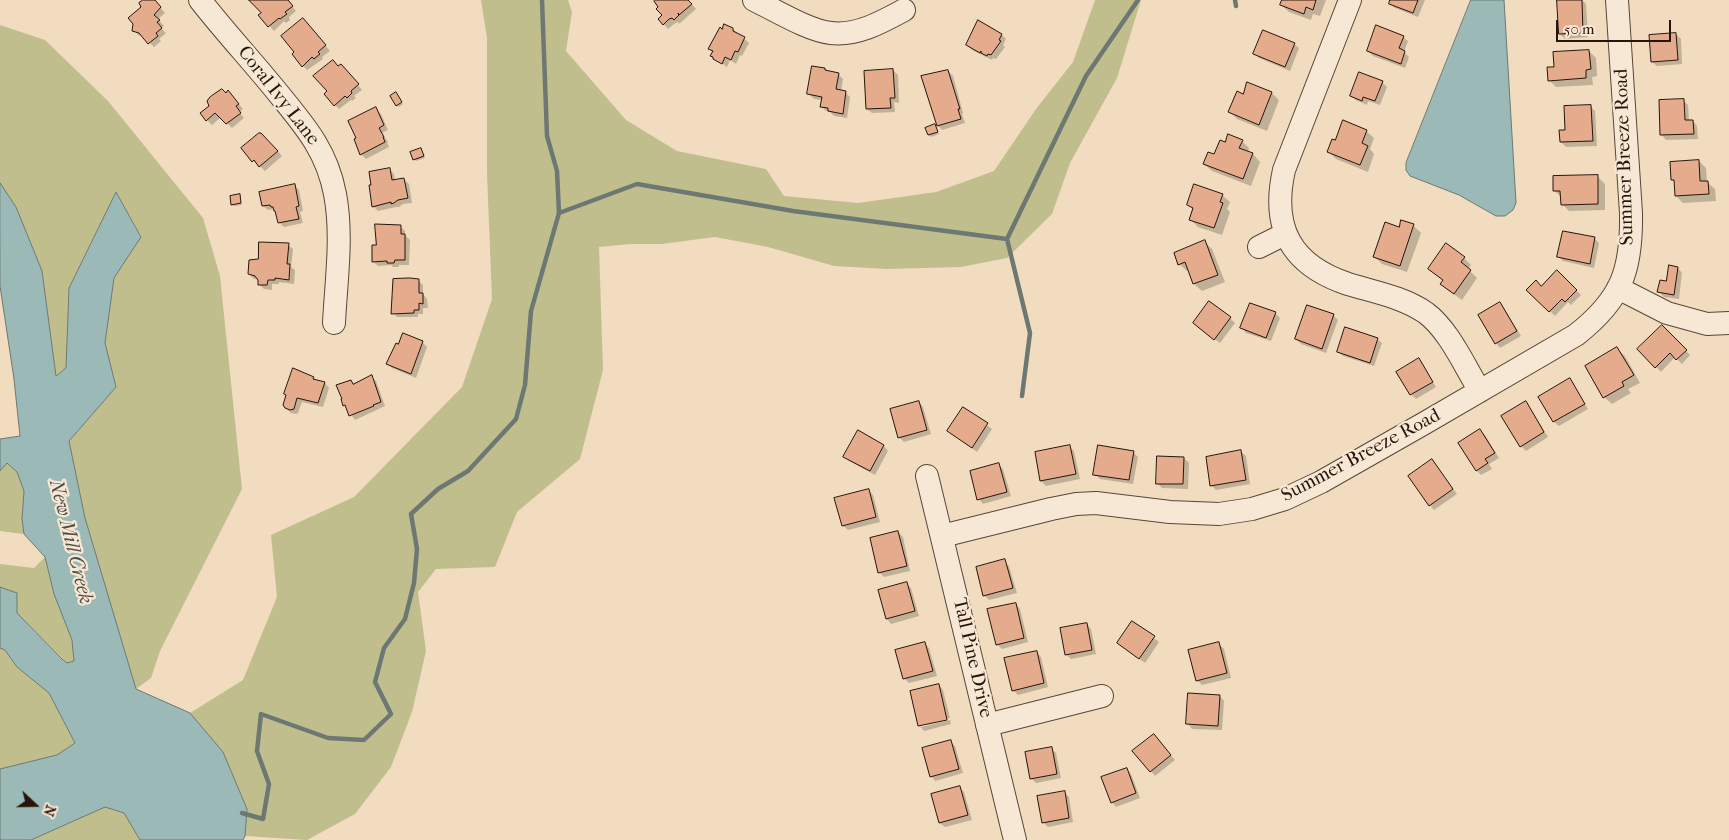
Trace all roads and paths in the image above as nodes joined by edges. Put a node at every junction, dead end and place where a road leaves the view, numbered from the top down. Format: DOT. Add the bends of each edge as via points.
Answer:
graph roads {
  1 [pos="200,0"];
  2 [pos="754,0"];
  3 [pos="1350,0"];
  4 [pos="1617,0"];
  5 [pos="904,10"];
  6 [pos="1285,234"];
  7 [pos="1259,247"];
  8 [pos="1618,288"];
  9 [pos="334,323"];
  10 [pos="1729,323"];
  11 [pos="1480,391"];
  12 [pos="927,476"];
  13 [pos="942,536"];
  14 [pos="1102,696"];
  15 [pos="988,725"];
  16 [pos="1015,840"];
  1 -- 9 [label="street, Coral Ivy Lane" via="310,132 321,151 335,194 338,217"];
  2 -- 5 [label="street" via="812,28 832,33 870,27"];
  3 -- 6 [label="street" via="1284,170 1279,204"];
  4 -- 8 [label="street, Summer Breeze Road" via="1632,240"];
  6 -- 7 [label="street"];
  6 -- 11 [label="street" via="1302,258 1317,269 1346,283 1417,307 1428,315 1440,327"];
  8 -- 10 [label="street" via="1667,313 1708,324"];
  8 -- 11 [label="street, Summer Breeze Road" via="1601,312 1576,335"];
  11 -- 13 [label="street, Summer Breeze Road" via="1321,482 1285,499 1252,509 1196,514 1096,503 1076,504"];
  12 -- 13 [label="street, Tall Pine Drive"];
  13 -- 15 [label="street, Tall Pine Drive"];
  14 -- 15 [label="street"];
  15 -- 16 [label="street, Tall Pine Drive"];
}
